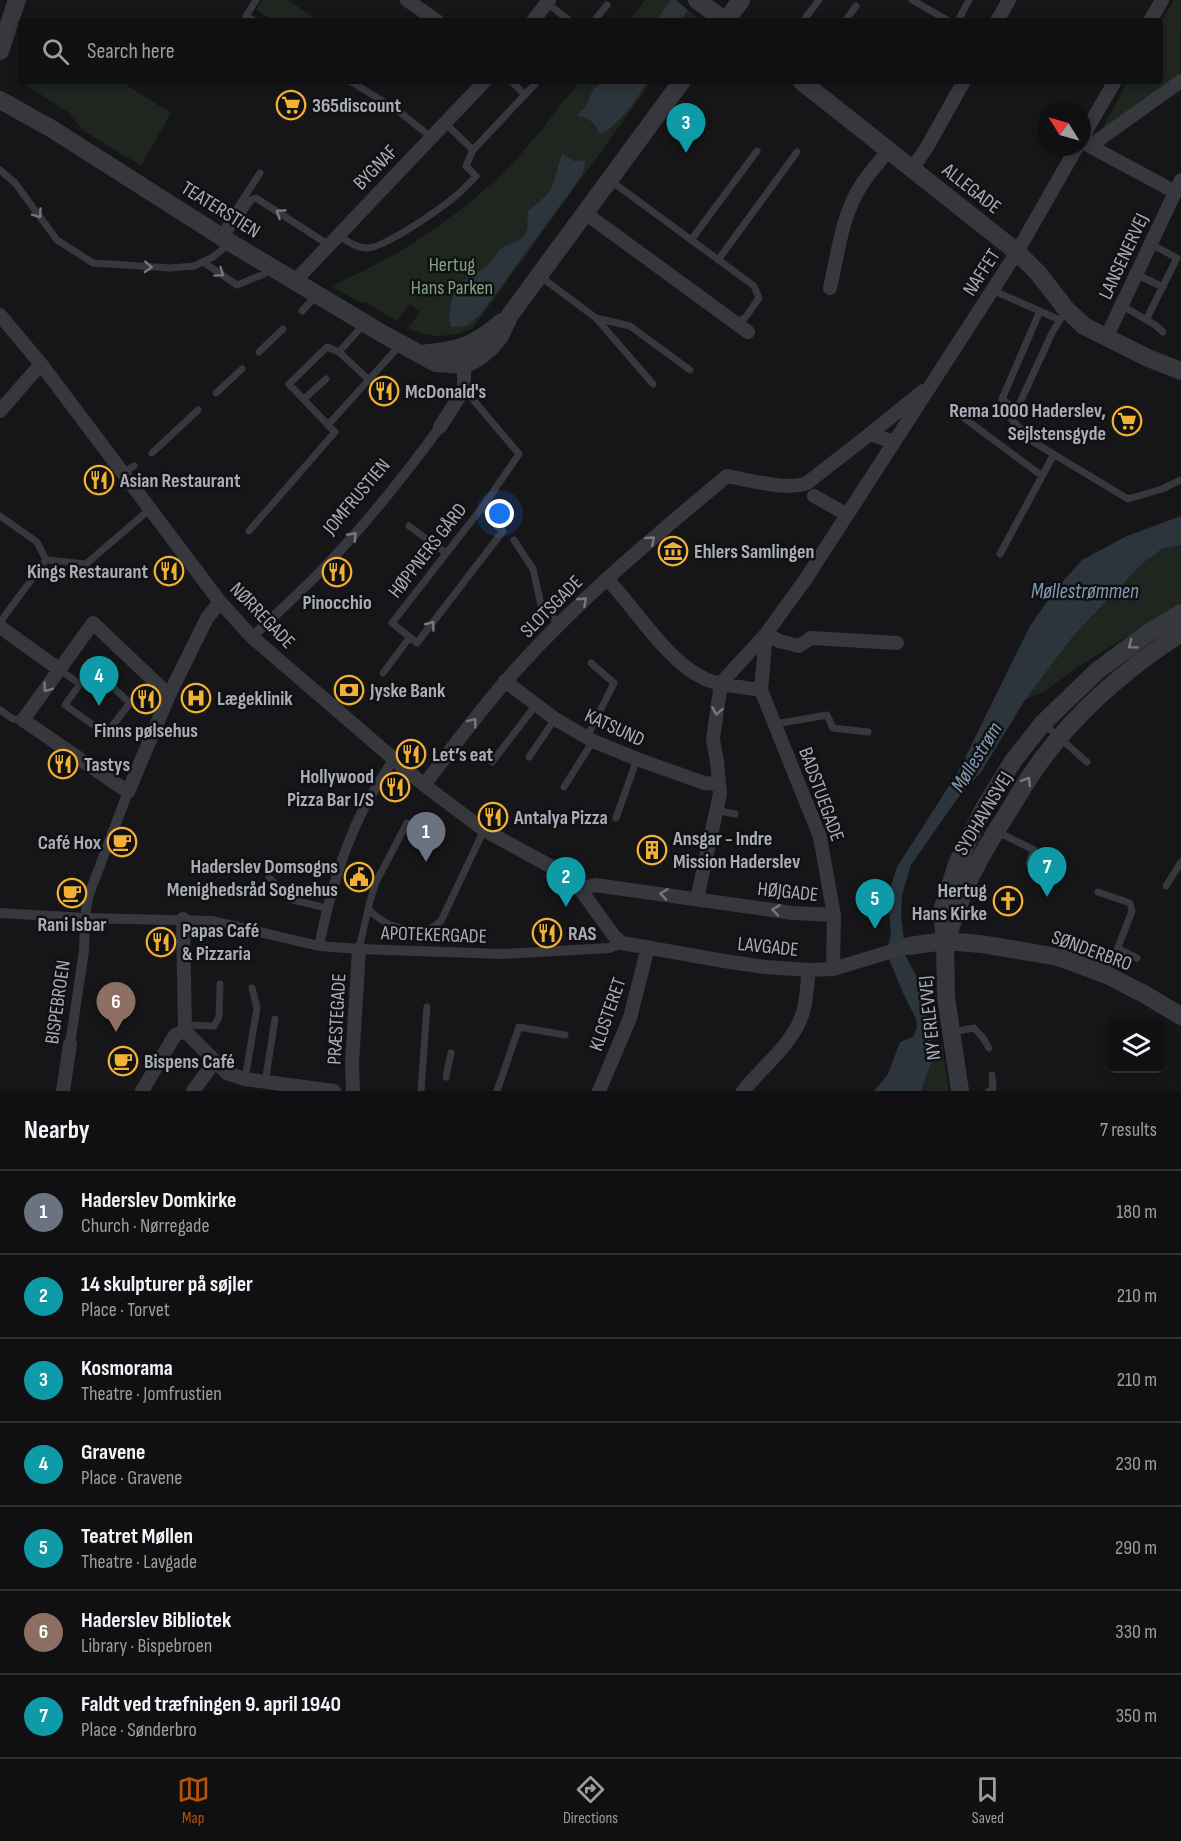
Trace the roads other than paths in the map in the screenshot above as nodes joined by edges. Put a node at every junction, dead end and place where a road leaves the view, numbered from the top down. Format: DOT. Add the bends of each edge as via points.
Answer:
graph roads {
  1 [pos="17,0"];
  2 [pos="256,0"];
  3 [pos="407,0"];
  4 [pos="697,0"];
  5 [pos="741,0"];
  6 [pos="819,0"];
  7 [pos="912,0"];
  8 [pos="969,0"];
  9 [pos="1009,0"];
  10 [pos="1162,0"];
  11 [pos="548,1"];
  12 [pos="607,5"];
  13 [pos="856,6"];
  14 [pos="250,18"];
  15 [pos="433,18"];
  16 [pos="535,18"];
  17 [pos="567,18"];
  18 [pos="596,18"];
  19 [pos="721,18"];
  20 [pos="727,18"];
  21 [pos="805,18"];
  22 [pos="847,18"];
  23 [pos="944,18"];
  24 [pos="960,18"];
  25 [pos="999,18"];
  26 [pos="1152,18"];
  27 [pos="0,51"];
  28 [pos="1181,81"];
  29 [pos="355,84"];
  30 [pos="482,84"];
  31 [pos="514,84"];
  32 [pos="535,84"];
  33 [pos="680,84"];
  34 [pos="805,84"];
  35 [pos="962,84"];
  36 [pos="1113,84"];
  37 [pos="525,95"];
  38 [pos="0,100"];
  39 [pos="445,123"];
  40 [pos="1091,128"];
  41 [pos="431,137"];
  42 [pos="1091,138"];
  43 [pos="1091,147"];
  44 [pos="473,150"];
  45 [pos="889,150"];
  46 [pos="756,151"];
  47 [pos="797,152"];
  48 [pos="1075,156"];
  49 [pos="912,169"];
  50 [pos="0,170"];
  51 [pos="260,172"];
  52 [pos="609,180"];
  53 [pos="1178,186"];
  54 [pos="585,213"];
  55 [pos="225,239"];
  56 [pos="333,240"];
  57 [pos="691,240"];
  58 [pos="1150,244"];
  59 [pos="1017,252"];
  60 [pos="718,260"];
  61 [pos="203,262"];
  62 [pos="270,266"];
  63 [pos="1136,274"];
  64 [pos="539,275"];
  65 [pos="294,281"];
  66 [pos="1163,287"];
  67 [pos="830,288"];
  68 [pos="992,290"];
  69 [pos="318,295"];
  70 [pos="1121,305"];
  71 [pos="302,311"];
  72 [pos="1040,311"];
  73 [pos="0,315"];
  74 [pos="510,315"];
  75 [pos="1063,315"];
  76 [pos="596,318"];
  77 [pos="1146,320"];
  78 [pos="365,323"];
  79 [pos="735,323"];
  80 [pos="284,329"];
  81 [pos="748,332"];
  82 [pos="1163,332"];
  83 [pos="1106,338"];
  84 [pos="401,344"];
  85 [pos="259,352"];
  86 [pos="339,352"];
  87 [pos="420,354"];
  88 [pos="41,364"];
  89 [pos="464,365"];
  90 [pos="242,369"];
  91 [pos="690,370"];
  92 [pos="1181,371"];
  93 [pos="326,379"];
  94 [pos="369,380"];
  95 [pos="653,384"];
  96 [pos="932,384"];
  97 [pos="464,389"];
  98 [pos="216,393"];
  99 [pos="304,399"];
  100 [pos="198,410"];
  101 [pos="1016,410"];
  102 [pos="0,411"];
  103 [pos="964,418"];
  104 [pos="328,425"];
  105 [pos="440,427"];
  106 [pos="870,434"];
  107 [pos="894,442"];
  108 [pos="152,453"];
  109 [pos="1054,454"];
  110 [pos="727,476"];
  111 [pos="1042,476"];
  112 [pos="1181,480"];
  113 [pos="814,496"];
  114 [pos="483,505"];
  115 [pos="150,509"];
  116 [pos="846,514"];
  117 [pos="0,516"];
  118 [pos="409,526"];
  119 [pos="249,531"];
  120 [pos="514,540"];
  121 [pos="446,553"];
  122 [pos="1000,554"];
  123 [pos="45,560"];
  124 [pos="607,579"];
  125 [pos="220,602"];
  126 [pos="1181,613"];
  127 [pos="0,622"];
  128 [pos="559,624"];
  129 [pos="0,627"];
  130 [pos="1181,633"];
  131 [pos="766,634"];
  132 [pos="252,637"];
  133 [pos="410,637"];
  134 [pos="897,643"];
  135 [pos="591,663"];
  136 [pos="60,670"];
  137 [pos="383,673"];
  138 [pos="505,681"];
  139 [pos="721,683"];
  140 [pos="80,684"];
  141 [pos="761,690"];
  142 [pos="169,695"];
  143 [pos="536,705"];
  144 [pos="0,710"];
  145 [pos="555,719"];
  146 [pos="23,720"];
  147 [pos="1043,723"];
  148 [pos="775,724"];
  149 [pos="868,732"];
  150 [pos="1059,737"];
  151 [pos="590,739"];
  152 [pos="530,757"];
  153 [pos="637,759"];
  154 [pos="393,760"];
  155 [pos="492,762"];
  156 [pos="1087,762"];
  157 [pos="719,784"];
  158 [pos="424,785"];
  159 [pos="564,787"];
  160 [pos="128,792"];
  161 [pos="716,810"];
  162 [pos="735,814"];
  163 [pos="616,818"];
  164 [pos="407,823"];
  165 [pos="484,830"];
  166 [pos="996,831"];
  167 [pos="1181,862"];
  168 [pos="1029,863"];
  169 [pos="266,865"];
  170 [pos="1166,886"];
  171 [pos="580,889"];
  172 [pos="1098,892"];
  173 [pos="697,899"];
  174 [pos="326,908"];
  175 [pos="368,909"];
  176 [pos="0,913"];
  177 [pos="834,915"];
  178 [pos="85,918"];
  179 [pos="183,919"];
  180 [pos="945,941"];
  181 [pos="622,943"];
  182 [pos="319,946"];
  183 [pos="909,946"];
  184 [pos="648,947"];
  185 [pos="359,949"];
  186 [pos="1118,949"];
  187 [pos="1137,958"];
  188 [pos="809,969"];
  189 [pos="834,969"];
  190 [pos="1107,975"];
  191 [pos="220,984"];
  192 [pos="252,988"];
  193 [pos="427,1007"];
  194 [pos="1181,1017"];
  195 [pos="275,1018"];
  196 [pos="185,1028"];
  197 [pos="951,1032"];
  198 [pos="565,1035"];
  199 [pos="70,1044"];
  200 [pos="989,1048"];
  201 [pos="451,1053"];
  202 [pos="215,1061"];
  203 [pos="992,1076"];
  204 [pos="446,1077"];
  205 [pos="245,1079"];
  206 [pos="265,1083"];
  207 [pos="63,1091"];
  208 [pos="141,1091"];
  209 [pos="193,1091"];
  210 [pos="334,1091"];
  211 [pos="353,1091"];
  212 [pos="421,1091"];
  213 [pos="497,1091"];
  214 [pos="599,1091"];
  215 [pos="743,1091"];
  216 [pos="960,1091"];
  217 [pos="989,1091"];
  1 -- 27 [label="street"];
  2 -- 14 [label="lane" via="246,15"];
  3 -- 15 [label="street"];
  4 -- 19 [label="street"];
  5 -- 20 [label="street"];
  6 -- 21 [label="lane"];
  7 -- 23 [label="lane"];
  8 -- 24 [label="lane"];
  9 -- 25 [label="street"];
  10 -- 26 [label="street"];
  11 -- 16 [label="street"];
  11 -- 17 [label="lane"];
  12 -- 18 [label="lane"];
  13 -- 22 [label="lane"];
  28 -- 42 [label="street"];
  29 -- 41 [label="lane"];
  30 -- 39 [label="street, BYGNAF"];
  31 -- 37 [label="lane"];
  32 -- 37 [label="lane"];
  33 -- 52 [label="street"];
  34 -- 45 [label="street, ALLEGADE"];
  35 -- 49 [label="street"];
  36 -- 40 [label="street, NAFFET"];
  37 -- 44 [label="lane"];
  38 -- 55 [label="street, TEATERSTIEN"];
  39 -- 41 [label="street, BYGNAF"];
  39 -- 44 [label="lane"];
  41 -- 56 [label="street, BYGNAF"];
  43 -- 53 [label="street, LANSENERVEJ"];
  44 -- 56 [label="lane" via="466,166 476,176 449,201 400,233 367,248"];
  45 -- 49 [label="street, ALLEGADE"];
  45 -- 67 [label="street" via="861,185 851,206"];
  46 -- 57 [label="lane"];
  47 -- 60 [label="lane"];
  48 -- 59 [label="street, NAFFET"];
  49 -- 59 [label="street, ALLEGADE"];
  50 -- 61 [label="lane, one-way" via="15,183 57,240 93,263 170,268"];
  51 -- 55 [label="lane"];
  52 -- 54 [label="street"];
  52 -- 57 [label="lane"];
  53 -- 58 [label="street, LANSENERVEJ"];
  54 -- 64 [label="street"];
  54 -- 79 [label="street"];
  56 -- 55 [label="lane, one-way" via="256,198"];
  55 -- 61 [label="lane" via="213,257"];
  55 -- 62 [label="street, TEATERSTIEN"];
  56 -- 65 [label="street, BYGNAF"];
  57 -- 60 [label="lane"];
  58 -- 63 [label="street, LANSENERVEJ"];
  58 -- 66 [label="lane" via="1177,258"];
  59 -- 68 [label="street, NAFFET"];
  59 -- 75 [label="street, ALLEGADE" via="1038,273"];
  60 -- 79 [label="lane" via="754,286 759,298 745,318"];
  61 -- 62 [label="lane, one-way" via="237,285 264,274"];
  62 -- 65 [label="street, TEATERSTIEN"];
  63 -- 66 [label="lane"];
  63 -- 70 [label="street, LANSENERVEJ"];
  64 -- 74 [label="street"];
  64 -- 76 [label="lane"];
  65 -- 69 [label="street, TEATERSTIEN"];
  66 -- 77 [label="lane"];
  68 -- 72 [label="lane"];
  68 -- 96 [label="street, NAFFET"];
  69 -- 71 [label="lane"];
  69 -- 78 [label="street, TEATERSTIEN"];
  70 -- 77 [label="lane"];
  70 -- 83 [label="street, LANSENERVEJ"];
  72 -- 75 [label="lane"];
  72 -- 101 [label="lane" via="1002,399"];
  73 -- 88 [label="street, NØRREGADE"];
  74 -- 87 [label="street" via="473,344"];
  74 -- 89 [label="street" via="491,347"];
  75 -- 83 [label="street, ALLEGADE"];
  75 -- 101 [label="lane"];
  76 -- 91 [label="lane" via="630,326"];
  76 -- 95 [label="lane"];
  77 -- 82 [label="lane"];
  78 -- 84 [label="street, TEATERSTIEN"];
  78 -- 86 [label="lane"];
  79 -- 81 [label="street"];
  80 -- 85 [label="lane"];
  83 -- 92 [label="street, ALLEGADE"];
  84 -- 87 [label="street, TEATERSTIEN"];
  84 -- 94 [label="lane"];
  86 -- 94 [label="lane"];
  86 -- 99 [label="lane" via="327,347 289,384"];
  87 -- 89 [label="street" via="436,363"];
  88 -- 102 [label="street"];
  88 -- 115 [label="street, NØRREGADE" via="128,470"];
  89 -- 97 [label="street"];
  90 -- 98 [label="lane"];
  93 -- 99 [label="lane"];
  94 -- 104 [label="lane"];
  96 -- 106 [label="street, NAFFET"];
  96 -- 107 [label="street, NAFFET"];
  97 -- 105 [label="street, JOMFRUSTIEN"];
  97 -- 114 [label="lane, HØPPNERS GÅRD" via="519,454"];
  99 -- 104 [label="lane"];
  100 -- 108 [label="lane"];
  101 -- 109 [label="lane" via="1012,420"];
  103 -- 111 [label="lane"];
  104 -- 119 [label="lane" via="335,432"];
  132 -- 105 [label="street, JOMFRUSTIEN, one-way" via="361,527"];
  106 -- 107 [label="street"];
  106 -- 110 [label="street, NAFFET" via="799,486"];
  107 -- 116 [label="street, NAFFET"];
  109 -- 111 [label="lane"];
  109 -- 112 [label="lane" via="1128,499"];
  124 -- 110 [label="street, SLOTSGADE, one-way"];
  111 -- 122 [label="lane"];
  113 -- 116 [label="street"];
  114 -- 121 [label="lane, HØPPNERS GÅRD"];
  133 -- 114 [label="lane, HØPPNERS GÅRD, one-way" via="417,643 503,531 491,521"];
  115 -- 123 [label="lane" via="86,564"];
  115 -- 125 [label="street, NØRREGADE"];
  116 -- 131 [label="street, NAFFET"];
  117 -- 123 [label="lane" via="37,542"];
  118 -- 121 [label="lane"];
  120 -- 128 [label="lane" via="532,569 542,605"];
  121 -- 133 [label="lane, HØPPNERS GÅRD" via="392,623"];
  123 -- 127 [label="lane"];
  128 -- 124 [label="street, SLOTSGADE, one-way"];
  124 -- 139 [label="street" via="663,647 692,671"];
  125 -- 132 [label="street, NØRREGADE"];
  125 -- 142 [label="street" via="207,618"];
  126 -- 147 [label="street, SYDHAVNSVEJ, one-way" via="1097,671"];
  128 -- 138 [label="street, SLOTSGADE"];
  129 -- 136 [label="street"];
  130 -- 150 [label="street, SYDHAVNSVEJ" via="1123,675"];
  131 -- 134 [label="street" via="799,646 812,638"];
  131 -- 139 [label="street, NAFFET"];
  131 -- 141 [label="street"];
  132 -- 154 [label="street, NØRREGADE"];
  133 -- 137 [label="lane"];
  135 -- 151 [label="lane" via="614,683"];
  136 -- 140 [label="lane"];
  136 -- 142 [label="street" via="93,623"];
  136 -- 146 [label="street, one-way"];
  138 -- 143 [label="street, KATSUND"];
  158 -- 138 [label="street, SLOTSGADE, one-way"];
  139 -- 141 [label="street"];
  139 -- 157 [label="street, one-way" via="712,739"];
  140 -- 140 [label="lane" via="65,705 106,734 130,703 92,668"];
  141 -- 148 [label="street, BADSTUEGADE"];
  142 -- 160 [label="street"];
  143 -- 145 [label="street, KATSUND"];
  143 -- 155 [label="lane"];
  144 -- 146 [label="lane" via="13,719"];
  145 -- 151 [label="street, KATSUND"];
  145 -- 152 [label="lane"];
  146 -- 160 [label="street"];
  147 -- 150 [label="lane"];
  147 -- 180 [label="street, SYDHAVNSVEJ" via="997,787 957,864 942,912"];
  148 -- 149 [label="lane" via="827,715 833,728"];
  148 -- 177 [label="street, BADSTUEGADE" via="820,837"];
  150 -- 156 [label="lane"];
  166 -- 150 [label="street, SYDHAVNSVEJ, one-way"];
  151 -- 153 [label="street, KATSUND"];
  151 -- 159 [label="lane"];
  153 -- 157 [label="street, KATSUND" via="705,783"];
  153 -- 163 [label="lane"];
  154 -- 158 [label="street, NØRREGADE"];
  154 -- 174 [label="street" via="353,831"];
  157 -- 161 [label="street"];
  158 -- 165 [label="street, NØRREGADE"];
  160 -- 178 [label="street, BISPEBROEN" via="88,897"];
  161 -- 162 [label="lane"];
  161 -- 173 [label="street"];
  164 -- 175 [label="lane" via="376,882"];
  165 -- 171 [label="street, NØRREGADE" via="563,873"];
  165 -- 175 [label="lane" via="441,921 427,931 390,926"];
  166 -- 168 [label="lane" via="1034,850"];
  166 -- 180 [label="street, SYDHAVNSVEJ" via="969,880"];
  167 -- 170 [label="lane"];
  169 -- 174 [label="lane" via="269,877 289,899"];
  173 -- 171 [label="street, HØJGADE, one-way" via="595,885"];
  171 -- 181 [label="street, NØRREGADE"];
  172 -- 186 [label="lane" via="1130,903 1132,911"];
  177 -- 173 [label="street, HØJGADE, one-way"];
  174 -- 182 [label="street"];
  175 -- 185 [label="lane"];
  176 -- 178 [label="street, APOTEKERGADE"];
  177 -- 189 [label="street, BADSTUEGADE"];
  178 -- 179 [label="street, APOTEKERGADE"];
  178 -- 199 [label="street, BISPEBROEN"];
  179 -- 182 [label="street, APOTEKERGADE" via="213,921"];
  179 -- 196 [label="street"];
  180 -- 183 [label="street, SØNDERBRO"];
  180 -- 190 [label="street, SØNDERBRO" via="1058,957"];
  180 -- 197 [label="street, NY ERLEVVEJ"];
  181 -- 184 [label="street, LAVGADE"];
  181 -- 185 [label="street, APOTEKERGADE" via="609,948 502,954"];
  182 -- 185 [label="street, APOTEKERGADE"];
  183 -- 189 [label="street, LAVGADE"];
  184 -- 188 [label="street, LAVGADE" via="765,967"];
  184 -- 214 [label="street, KLOSTERET" via="630,1018"];
  185 -- 211 [label="street, PRÆSTEGADE"];
  186 -- 187 [label="lane"];
  186 -- 190 [label="lane"];
  188 -- 189 [label="street, LAVGADE"];
  188 -- 215 [label="street" via="804,1012 798,1026"];
  190 -- 194 [label="street, SØNDERBRO"];
  191 -- 196 [label="lane" via="219,1017 214,1026"];
  192 -- 205 [label="lane" via="257,1008"];
  193 -- 212 [label="lane"];
  195 -- 206 [label="lane"];
  196 -- 202 [label="street"];
  196 -- 208 [label="street" via="175,1035"];
  197 -- 200 [label="lane" via="974,1028"];
  197 -- 216 [label="street, NY ERLEVVEJ"];
  198 -- 213 [label="lane" via="519,1026"];
  199 -- 207 [label="street, BISPEBROEN"];
  201 -- 204 [label="lane"];
  202 -- 205 [label="street" via="227,1073"];
  202 -- 209 [label="street"];
  203 -- 217 [label="lane" via="993,1088"];
  205 -- 206 [label="street"];
  206 -- 210 [label="street"];
}
